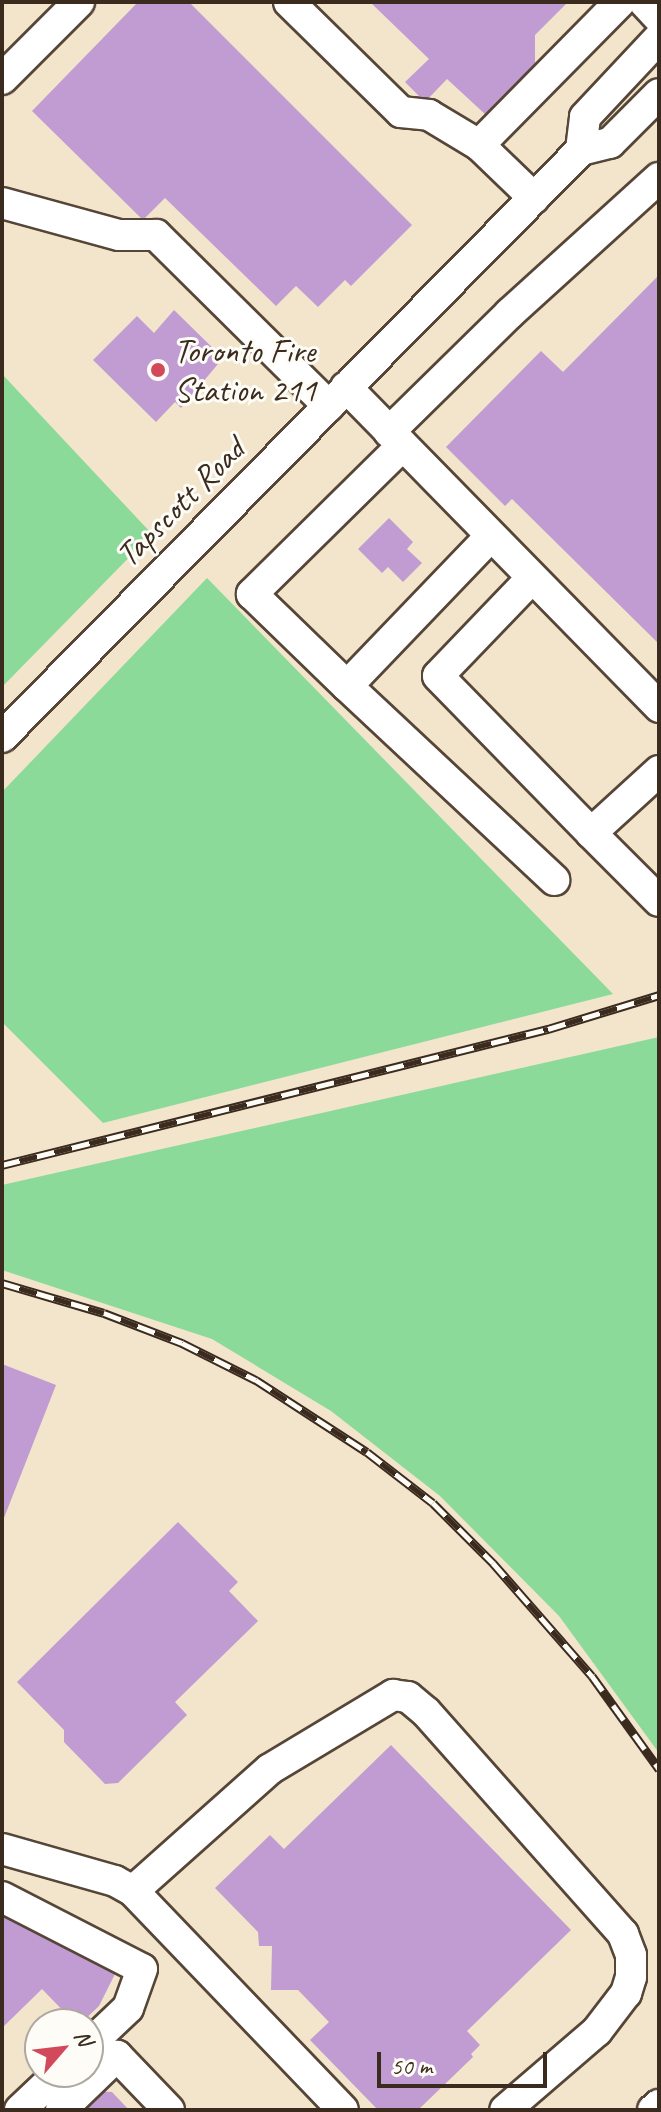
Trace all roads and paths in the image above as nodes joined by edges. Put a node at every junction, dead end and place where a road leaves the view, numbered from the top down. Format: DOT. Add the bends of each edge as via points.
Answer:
graph roads {
  1 [pos="79,2"];
  2 [pos="289,2"];
  3 [pos="620,2"];
  4 [pos="644,2"];
  5 [pos="659,18"];
  6 [pos="659,38"];
  7 [pos="2,79"];
  8 [pos="659,94"];
  9 [pos="479,145"];
  10 [pos="581,150"];
  11 [pos="659,178"];
  12 [pos="534,198"];
  13 [pos="2,203"];
  14 [pos="337,396"];
  15 [pos="395,439"];
  16 [pos="490,537"];
  17 [pos="531,579"];
  18 [pos="347,686"];
  19 [pos="659,707"];
  20 [pos="2,737"];
  21 [pos="659,771"];
  22 [pos="591,833"];
  23 [pos="554,880"];
  24 [pos="659,901"];
  25 [pos="2,1849"];
  26 [pos="133,1891"];
  27 [pos="2,1897"];
  28 [pos="104,2031"];
  29 [pos="43,2088"];
  30 [pos="659,2105"];
  31 [pos="20,2110"];
  32 [pos="61,2110"];
  33 [pos="169,2110"];
  34 [pos="343,2110"];
  35 [pos="505,2110"];
  36 [pos="653,2110"];
  1 -- 7 [label="street"];
  2 -- 9 [label="street" via="401,112 429,115"];
  3 -- 9 [label="street"];
  4 -- 5 [label="street"];
  6 -- 10 [label="street" via="585,117"];
  8 -- 10 [label="street, Tapscott Road" via="610,143"];
  9 -- 12 [label="street"];
  10 -- 12 [label="street, Tapscott Road"];
  11 -- 15 [label="street" via="510,313"];
  12 -- 14 [label="street, Tapscott Road"];
  13 -- 14 [label="street" via="119,235 156,235"];
  14 -- 15 [label="street"];
  14 -- 20 [label="street, Tapscott Road"];
  15 -- 16 [label="street"];
  15 -- 18 [label="street" via="252,594"];
  16 -- 17 [label="street"];
  16 -- 18 [label="street"];
  17 -- 19 [label="street"];
  17 -- 22 [label="street" via="438,676"];
  18 -- 23 [label="street"];
  21 -- 22 [label="street"];
  22 -- 24 [label="street"];
  25 -- 26 [label="street" via="115,1881"];
  26 -- 34 [label="street"];
  26 -- 35 [label="street" via="270,1769 393,1695 408,1697 623,1934 631,1955 626,1993 597,2031"];
  27 -- 28 [label="street" via="142,1969 128,2008"];
  29 -- 31 [label="street"];
  30 -- 36 [label="street"];
  32 -- 33 [label="street" via="117,2056"];
}
